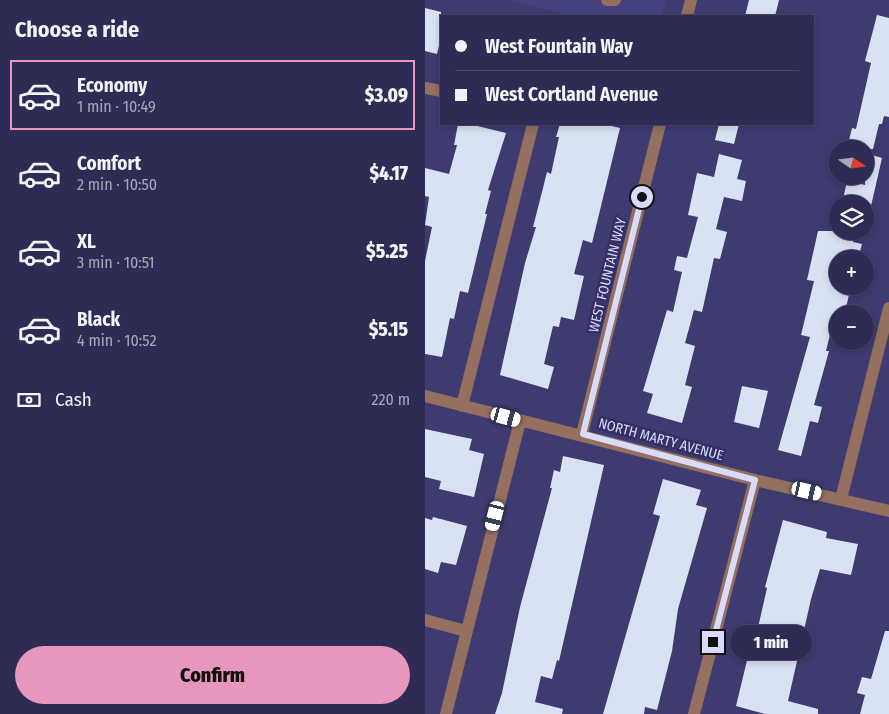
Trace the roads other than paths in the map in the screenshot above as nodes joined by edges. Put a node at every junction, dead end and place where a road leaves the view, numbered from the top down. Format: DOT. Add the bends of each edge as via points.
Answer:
graph roads {
  1 [pos="607,0"];
  2 [pos="615,0"];
  3 [pos="691,0"];
  4 [pos="687,15"];
  5 [pos="425,88"];
  6 [pos="440,92"];
  7 [pos="533,125"];
  8 [pos="660,125"];
  9 [pos="889,308"];
  10 [pos="425,396"];
  11 [pos="462,406"];
  12 [pos="520,421"];
  13 [pos="583,434"];
  14 [pos="755,480"];
  15 [pos="841,499"];
  16 [pos="889,511"];
  17 [pos="425,620"];
  18 [pos="466,630"];
  19 [pos="446,714"];
  20 [pos="694,714"];
  1 -- 2 [label="street"];
  3 -- 4 [label="street"];
  5 -- 6 [label="street"];
  7 -- 11 [label="street"];
  8 -- 13 [label="street, WEST FOUNTAIN WAY"];
  9 -- 15 [label="street"];
  10 -- 11 [label="street, NORTH MARTY AVENUE"];
  11 -- 12 [label="street, NORTH MARTY AVENUE"];
  12 -- 13 [label="street, NORTH MARTY AVENUE"];
  12 -- 18 [label="street"];
  13 -- 14 [label="street, NORTH MARTY AVENUE"];
  14 -- 15 [label="street, NORTH MARTY AVENUE"];
  14 -- 20 [label="street"];
  15 -- 16 [label="street, NORTH MARTY AVENUE"];
  17 -- 18 [label="street"];
  18 -- 19 [label="street"];
}
